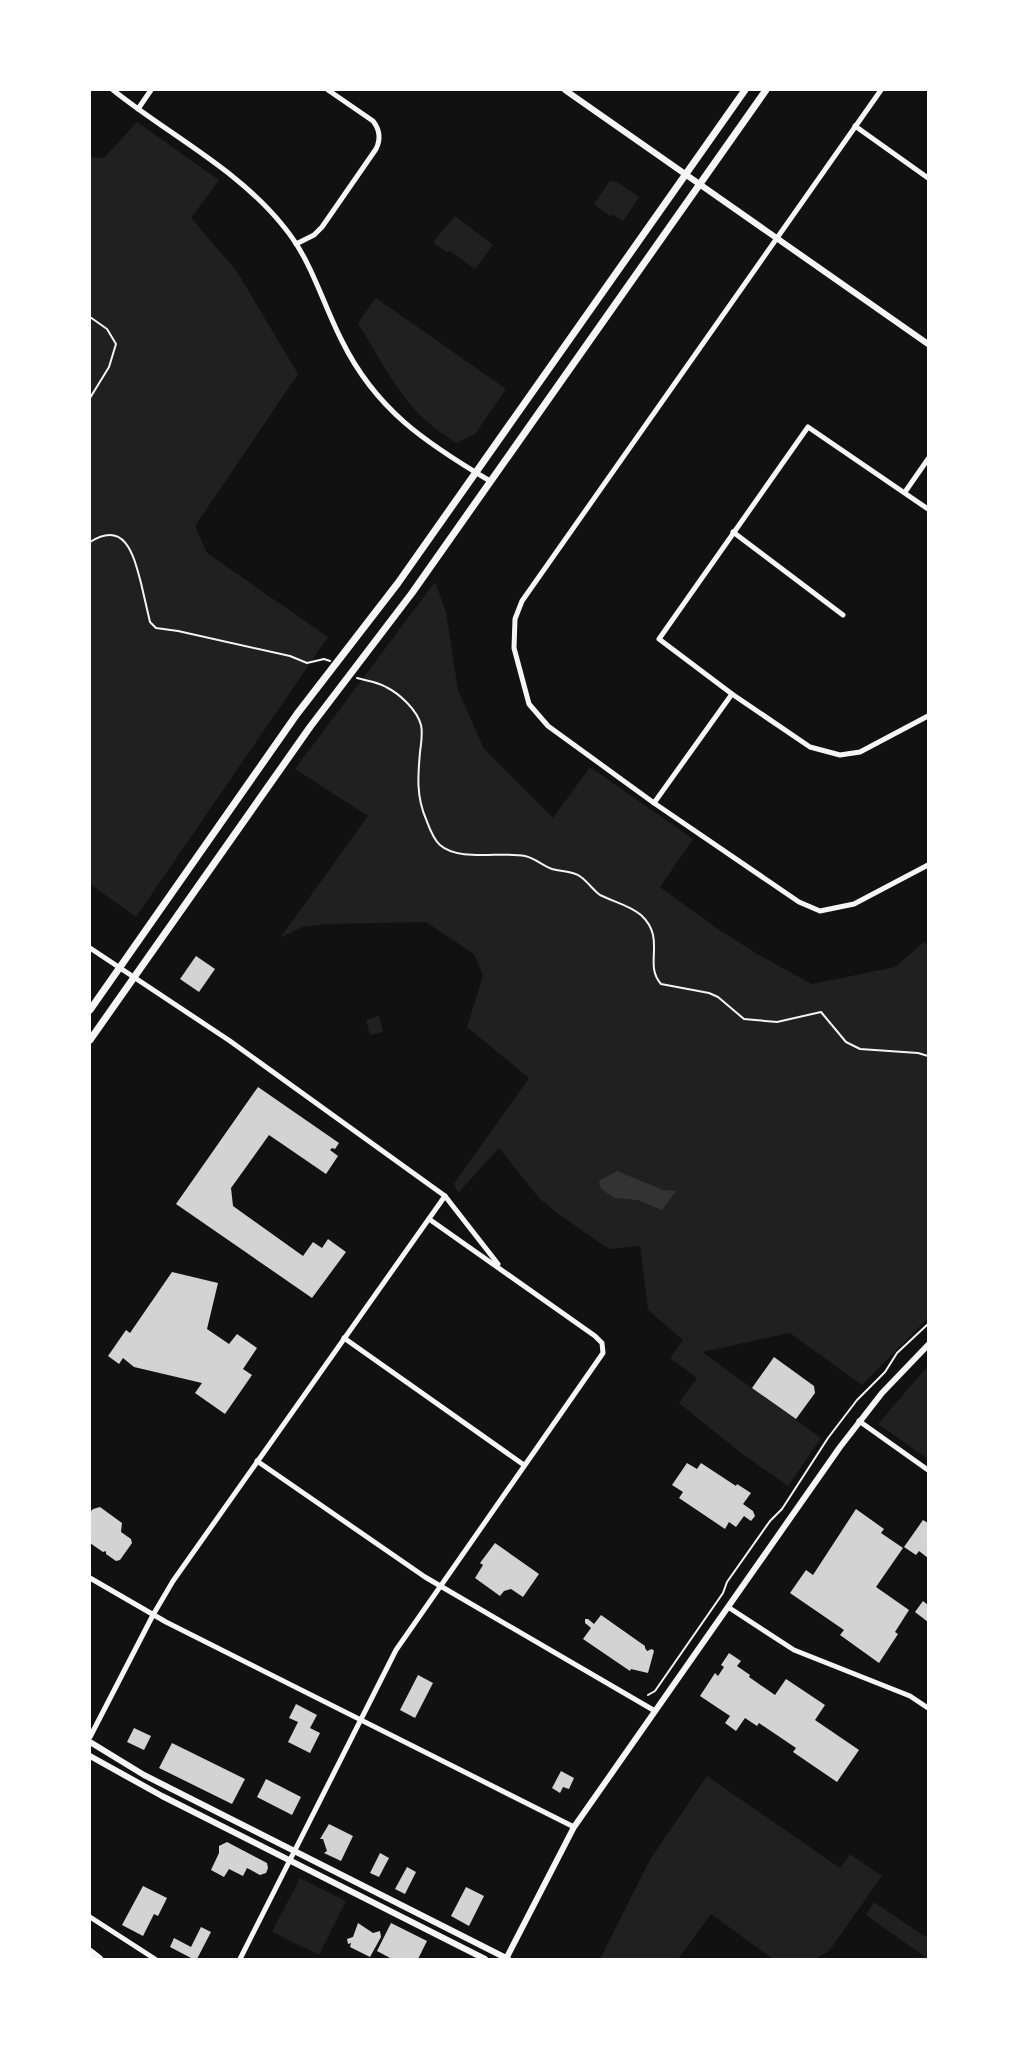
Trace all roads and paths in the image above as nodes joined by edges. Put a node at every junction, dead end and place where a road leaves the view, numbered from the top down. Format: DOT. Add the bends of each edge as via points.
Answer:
graph roads {
  1 [pos="113,90"];
  2 [pos="151,90"];
  3 [pos="328,90"];
  4 [pos="565,90"];
  5 [pos="745,90"];
  6 [pos="766,90"];
  7 [pos="880,90"];
  8 [pos="138,109"];
  9 [pos="855,126"];
  10 [pos="685,175"];
  11 [pos="928,178"];
  12 [pos="700,185"];
  13 [pos="776,238"];
  14 [pos="296,244"];
  15 [pos="90,317"];
  16 [pos="928,344"];
  17 [pos="90,398"];
  18 [pos="928,459"];
  19 [pos="476,472"];
  20 [pos="490,481"];
  21 [pos="905,492"];
  22 [pos="928,509"];
  23 [pos="733,532"];
  24 [pos="90,542"];
  25 [pos="843,614"];
  26 [pos="327,659"];
  27 [pos="359,679"];
  28 [pos="732,694"];
  29 [pos="928,716"];
  30 [pos="654,803"];
  31 [pos="928,865"];
  32 [pos="90,948"];
  33 [pos="120,967"];
  34 [pos="134,976"];
  35 [pos="90,1010"];
  36 [pos="90,1040"];
  37 [pos="928,1056"];
  38 [pos="445,1196"];
  39 [pos="429,1219"];
  40 [pos="502,1269"];
  41 [pos="928,1324"];
  42 [pos="344,1338"];
  43 [pos="928,1345"];
  44 [pos="859,1421"];
  45 [pos="257,1460"];
  46 [pos="524,1466"];
  47 [pos="928,1470"];
  48 [pos="90,1578"];
  49 [pos="440,1586"];
  50 [pos="728,1607"];
  51 [pos="153,1615"];
  52 [pos="648,1695"];
  53 [pos="928,1708"];
  54 [pos="654,1711"];
  55 [pos="361,1720"];
  56 [pos="90,1737"];
  57 [pos="90,1742"];
  58 [pos="90,1756"];
  59 [pos="574,1827"];
  60 [pos="295,1851"];
  61 [pos="291,1860"];
  62 [pos="90,1917"];
  63 [pos="90,1952"];
  64 [pos="99,1959"];
  65 [pos="155,1959"];
  66 [pos="240,1959"];
  67 [pos="485,1959"];
  68 [pos="507,1959"];
  1 -- 8 [label="street"];
  2 -- 8 [label="street"];
  3 -- 14 [label="street" via="377,126 379,142 322,227"];
  4 -- 10 [label="street"];
  5 -- 10 [label="main road"];
  6 -- 12 [label="main road"];
  7 -- 9 [label="street"];
  8 -- 14 [label="street" via="252,193"];
  9 -- 11 [label="street"];
  9 -- 13 [label="street"];
  10 -- 12 [label="street"];
  10 -- 19 [label="main road"];
  12 -- 13 [label="street"];
  12 -- 20 [label="main road"];
  13 -- 16 [label="street"];
  13 -- 30 [label="street" via="527,593 515,618 514,648 529,704 548,726"];
  14 -- 19 [label="street" via="315,278 340,339 371,389 401,421 425,440"];
  15 -- 17 [label="path" via="107,329 116,344 109,367"];
  18 -- 21 [label="street"];
  19 -- 20 [label="street"];
  19 -- 33 [label="main road" via="398,584 297,714"];
  20 -- 34 [label="main road"];
  21 -- 22 [label="street"];
  21 -- 23 [label="street" via="808,427"];
  23 -- 25 [label="street"];
  23 -- 28 [label="street" via="659,639"];
  24 -- 26 [label="path" via="108,534 130,547 150,622 156,628 290,656 307,663"];
  27 -- 37 [label="path" via="385,686 396,693 421,725 419,796 426,820 440,845 457,853 527,856 550,868 581,876 596,892 628,906 648,925 656,946 654,972 661,984 709,993 744,1019 777,1022 820,1012 852,1047"];
  28 -- 29 [label="street" via="810,748 840,756 860,752"];
  28 -- 30 [label="street"];
  30 -- 31 [label="street" via="799,902 820,911 854,904"];
  32 -- 33 [label="street"];
  33 -- 34 [label="street"];
  33 -- 35 [label="main road"];
  34 -- 36 [label="main road"];
  34 -- 38 [label="street"];
  38 -- 39 [label="street"];
  38 -- 40 [label="street"];
  39 -- 40 [label="street"];
  39 -- 42 [label="street"];
  40 -- 46 [label="street" via="603,1345 603,1353"];
  41 -- 52 [label="path" via="897,1353 828,1438 655,1691"];
  42 -- 45 [label="street"];
  42 -- 46 [label="street"];
  43 -- 44 [label="street"];
  44 -- 47 [label="street"];
  44 -- 50 [label="street"];
  45 -- 49 [label="street"];
  45 -- 51 [label="street"];
  46 -- 49 [label="street"];
  48 -- 51 [label="street"];
  49 -- 54 [label="street"];
  49 -- 55 [label="street" via="396,1650"];
  50 -- 53 [label="street" via="794,1650 910,1696"];
  50 -- 54 [label="street"];
  51 -- 55 [label="street"];
  51 -- 56 [label="street"];
  54 -- 59 [label="street"];
  55 -- 59 [label="street"];
  55 -- 60 [label="street"];
  57 -- 60 [label="street" via="144,1775"];
  58 -- 61 [label="street"];
  59 -- 68 [label="street"];
  60 -- 61 [label="street"];
  60 -- 68 [label="street"];
  61 -- 66 [label="street"];
  61 -- 67 [label="street"];
  62 -- 65 [label="street"];
  63 -- 64 [label="main road"];
}
